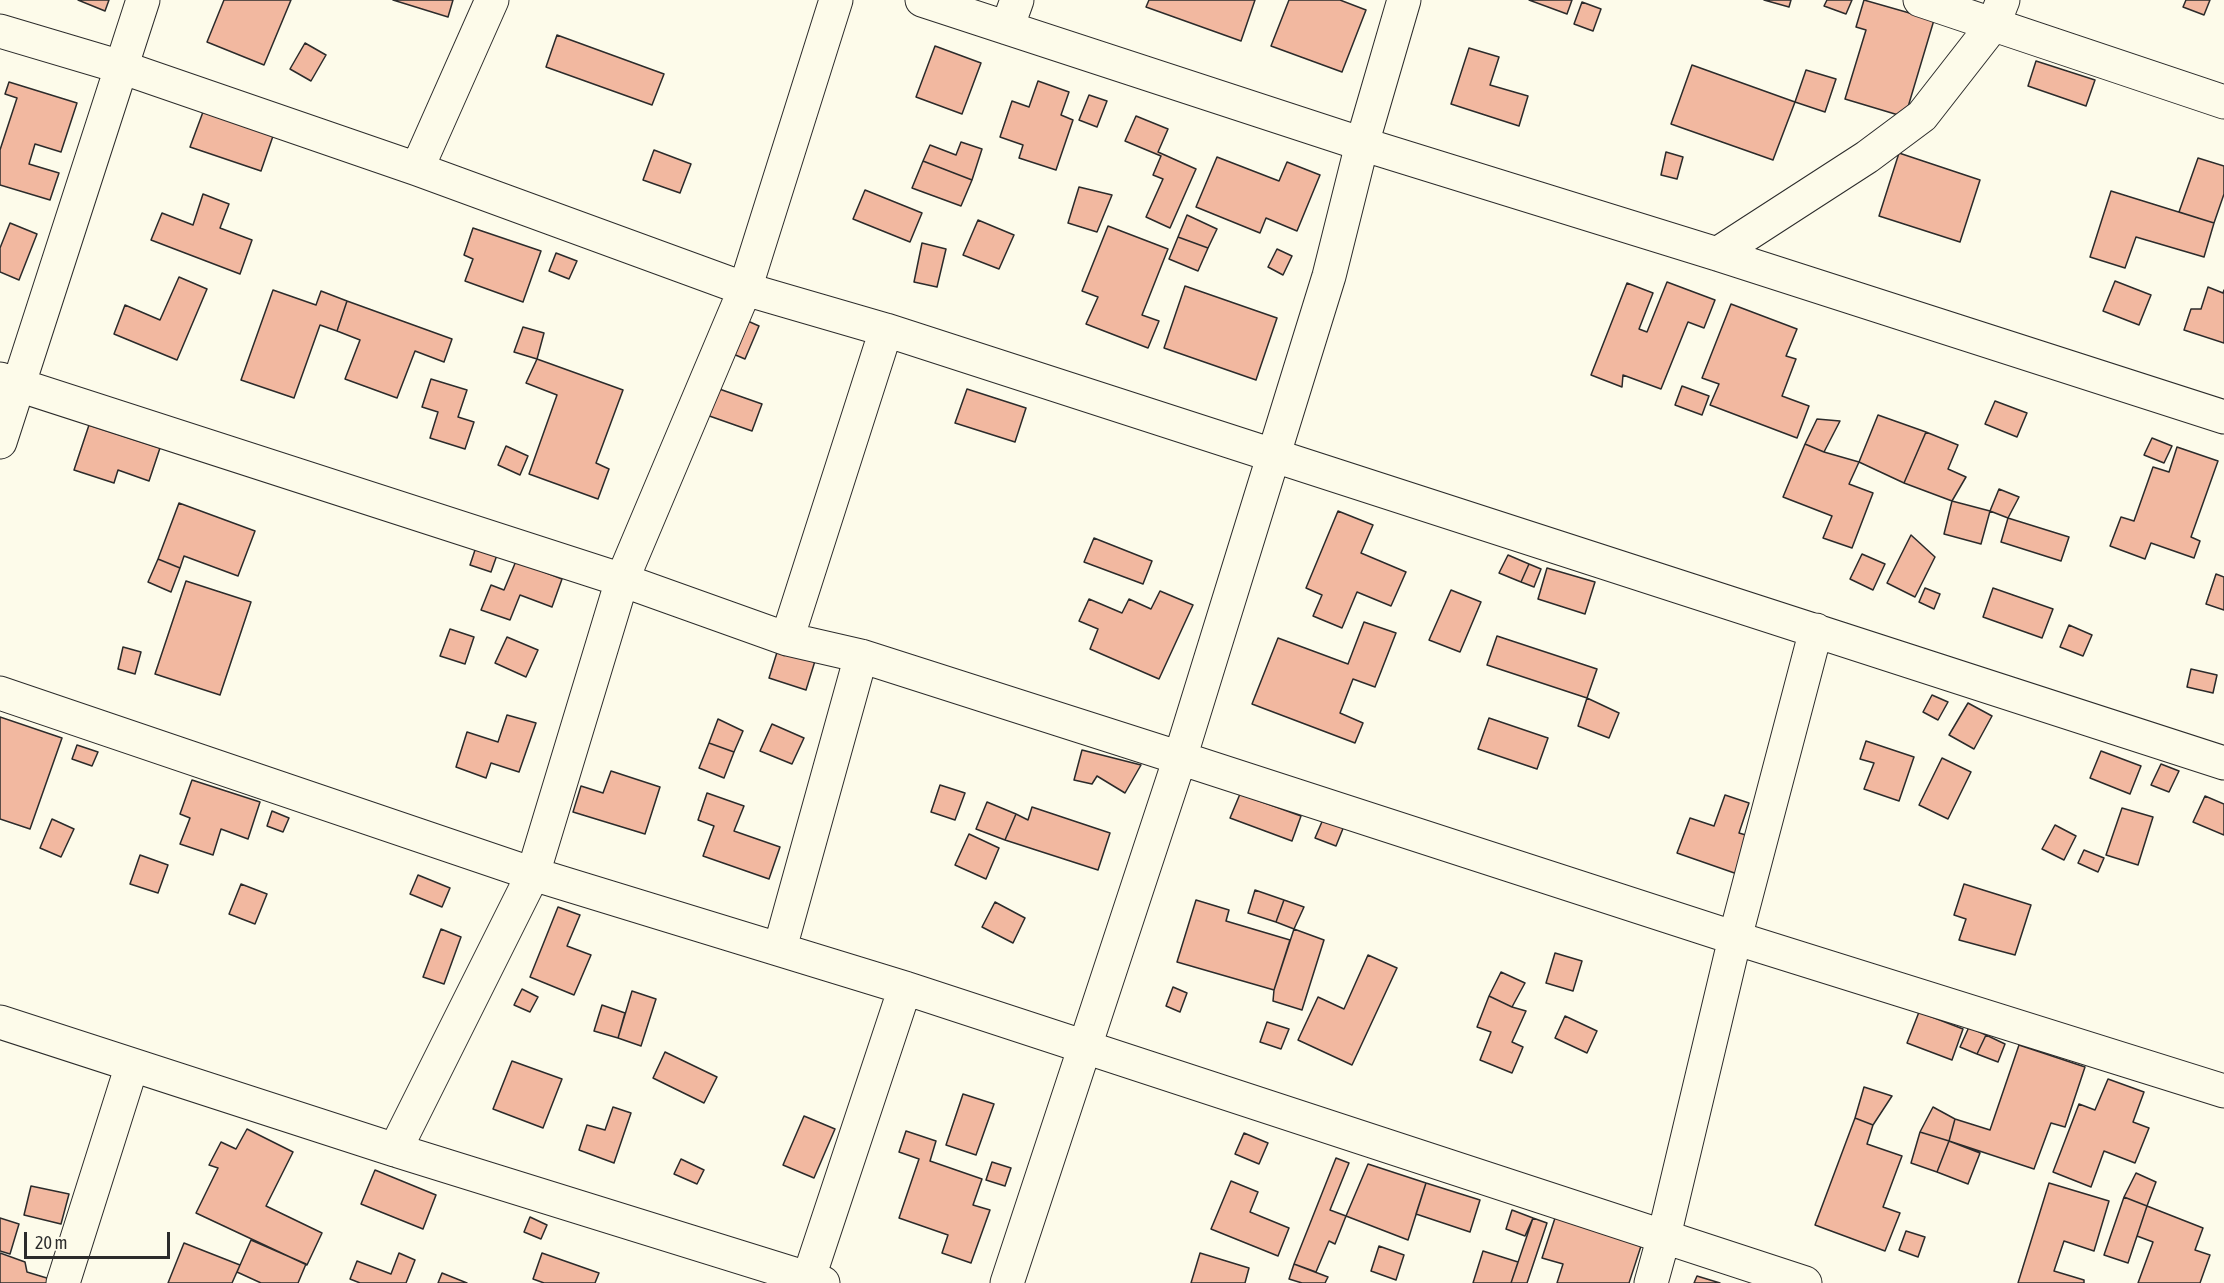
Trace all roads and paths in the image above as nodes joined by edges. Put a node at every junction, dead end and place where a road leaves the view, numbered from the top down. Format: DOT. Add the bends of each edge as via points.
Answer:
graph roads {
  1 [pos="143,0"];
  2 [pos="492,0"];
  3 [pos="836,0"];
  4 [pos="922,0"];
  5 [pos="1404,0"];
  6 [pos="1920,0"];
  7 [pos="1998,13"];
  8 [pos="1012,14"];
  9 [pos="0,32"];
  10 [pos="121,67"];
  11 [pos="2224,102"];
  12 [pos="1362,144"];
  13 [pos="417,169"];
  14 [pos="1717,254"];
  15 [pos="745,289"];
  16 [pos="886,330"];
  17 [pos="9,382"];
  18 [pos="2224,417"];
  19 [pos="0,442"];
  20 [pos="1273,456"];
  21 [pos="622,580"];
  22 [pos="1816,630"];
  23 [pos="787,639"];
  24 [pos="861,656"];
  25 [pos="0,693"];
  26 [pos="1180,758"];
  27 [pos="2224,763"];
  28 [pos="533,874"];
  29 [pos="1735,938"];
  30 [pos="780,948"];
  31 [pos="905,988"];
  32 [pos="0,1022"];
  33 [pos="1084,1048"];
  34 [pos="132,1065"];
  35 [pos="2224,1091"];
  36 [pos="395,1150"];
  37 [pos="1664,1236"];
  38 [pos="813,1281"];
  39 [pos="63,1283"];
  40 [pos="1007,1283"];
  41 [pos="1651,1283"];
  42 [pos="1805,1283"];
  1 -- 10 [label="street"];
  2 -- 13 [label="street"];
  3 -- 15 [label="street"];
  4 -- 8 [label="street"];
  5 -- 12 [label="street"];
  6 -- 7 [label="street"];
  7 -- 11 [label="street"];
  7 -- 14 [label="street" via="1922,116 1867,157"];
  8 -- 12 [label="street"];
  9 -- 10 [label="street"];
  10 -- 13 [label="street"];
  10 -- 17 [label="street"];
  12 -- 14 [label="street"];
  12 -- 20 [label="street" via="1329,276"];
  13 -- 15 [label="street"];
  14 -- 18 [label="street"];
  15 -- 16 [label="street"];
  15 -- 21 [label="street"];
  16 -- 20 [label="street"];
  16 -- 23 [label="street"];
  17 -- 19 [label="street"];
  17 -- 21 [label="street"];
  20 -- 22 [label="street"];
  20 -- 26 [label="street"];
  21 -- 23 [label="street"];
  21 -- 28 [label="street"];
  22 -- 27 [label="street"];
  22 -- 29 [label="street"];
  23 -- 24 [label="street"];
  24 -- 26 [label="street"];
  24 -- 30 [label="street"];
  25 -- 28 [label="street"];
  26 -- 29 [label="street"];
  26 -- 33 [label="street"];
  28 -- 30 [label="street"];
  28 -- 36 [label="street"];
  29 -- 35 [label="street"];
  29 -- 37 [label="street"];
  30 -- 31 [label="street"];
  31 -- 33 [label="street"];
  31 -- 38 [label="street"];
  32 -- 34 [label="street"];
  33 -- 37 [label="street"];
  33 -- 40 [label="street"];
  34 -- 36 [label="street"];
  34 -- 39 [label="street"];
  36 -- 38 [label="street"];
  37 -- 41 [label="street"];
  37 -- 42 [label="street"];
}
